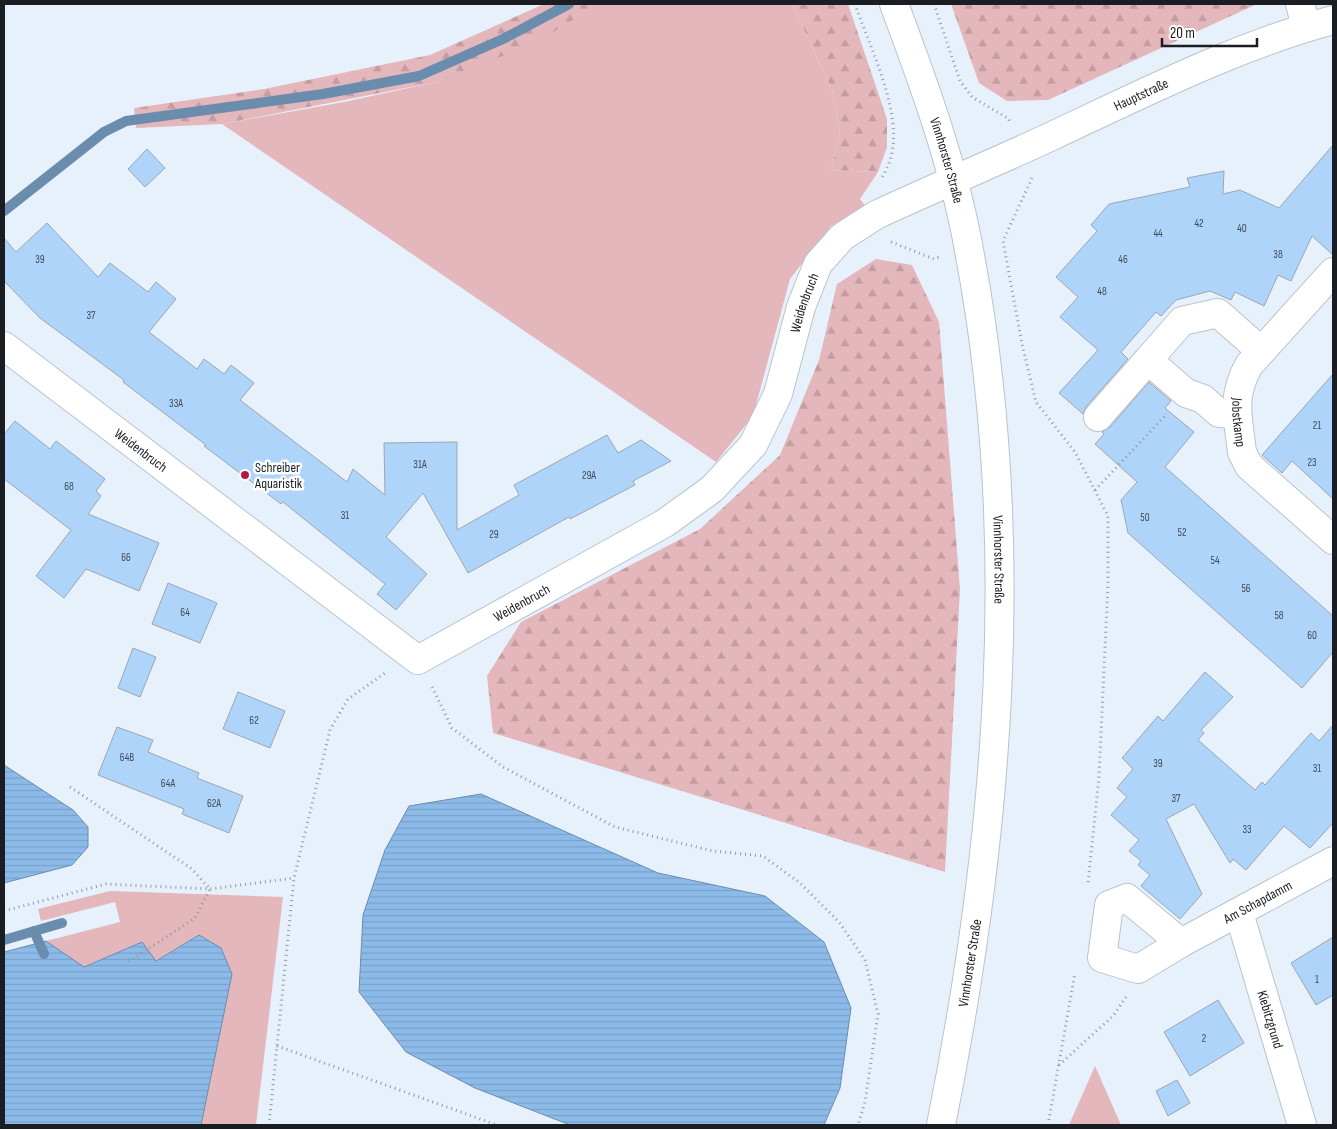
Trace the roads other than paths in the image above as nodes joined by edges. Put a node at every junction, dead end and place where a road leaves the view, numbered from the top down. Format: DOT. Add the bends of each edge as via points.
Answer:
graph roads {
  1 [pos="894,4"];
  2 [pos="1303,16"];
  3 [pos="1333,20"];
  4 [pos="953,179"];
  5 [pos="1333,272"];
  6 [pos="4,346"];
  7 [pos="1261,351"];
  8 [pos="1148,360"];
  9 [pos="1237,414"];
  10 [pos="1098,417"];
  11 [pos="1333,540"];
  12 [pos="1333,862"];
  13 [pos="1239,914"];
  14 [pos="1181,943"];
  15 [pos="942,1125"];
  16 [pos="1302,1125"];
  1 -- 4 [label="street, Vinnhorster Straße"];
  2 -- 3 [label="street, Hauptstraße"];
  2 -- 4 [label="street, Hauptstraße" via="1210,64"];
  4 -- 6 [label="street, Weidenbruch" via="876,215 842,237 818,264 800,307 778,394 753,446 712,489 665,523 418,660"];
  4 -- 15 [label="street, Vinnhorster Straße" via="969,250 991,398 1000,532 1001,623 995,747 982,889"];
  5 -- 7 [label="street, Jobstkamp"];
  7 -- 8 [label="street" via="1218,313 1182,321"];
  7 -- 9 [label="street, Jobstkamp" via="1240,381"];
  8 -- 9 [label="street" via="1186,393 1203,399 1219,413"];
  8 -- 10 [label="street"];
  9 -- 11 [label="street, Jobstkamp" via="1242,452 1249,466"];
  12 -- 13 [label="street, Am Schapdamm"];
  13 -- 14 [label="street, Am Schapdamm"];
  13 -- 16 [label="street, Kiebitzgrund"];
  14 -- 14 [label="street, Am Schapdamm" via="1138,968 1102,958 1109,905 1127,898"];
}
